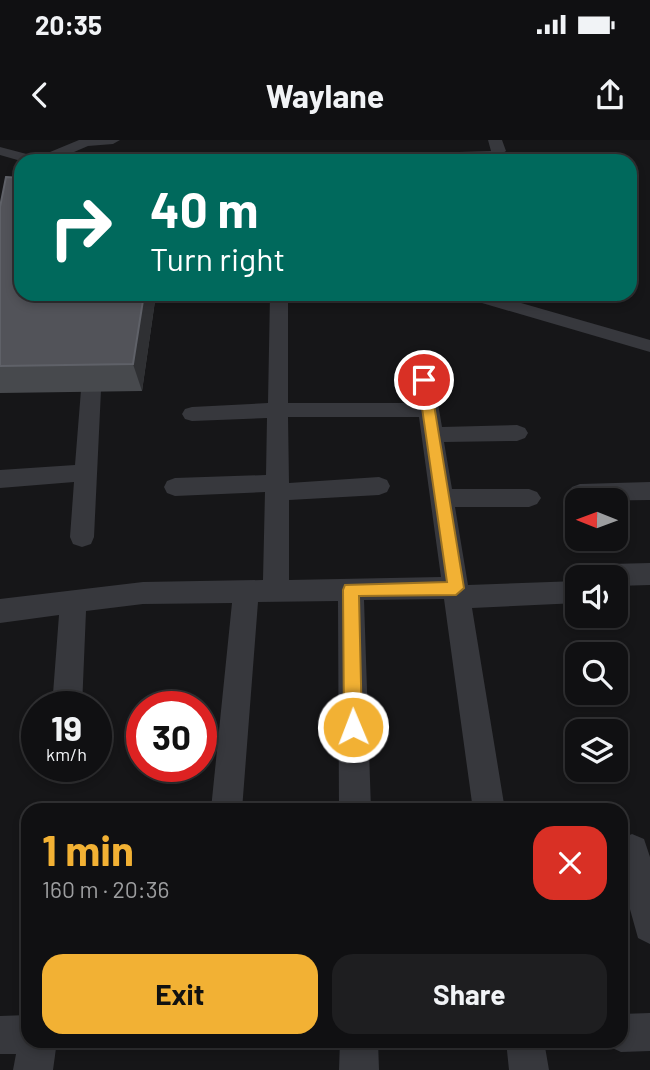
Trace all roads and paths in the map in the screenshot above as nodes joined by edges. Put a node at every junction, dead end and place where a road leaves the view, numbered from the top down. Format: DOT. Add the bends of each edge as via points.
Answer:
graph roads {
  1 [pos="113,140"];
  2 [pos="58,154"];
  3 [pos="279,301"];
  4 [pos="495,301"];
  5 [pos="557,301"];
  6 [pos="650,328"];
  7 [pos="650,346"];
  8 [pos="424,380"];
  9 [pos="91,390"];
  10 [pos="278,410"];
  11 [pos="192,414"];
  12 [pos="431,423"];
  13 [pos="517,433"];
  14 [pos="86,473"];
  15 [pos="0,480"];
  16 [pos="379,486"];
  17 [pos="175,487"];
  18 [pos="277,487"];
  19 [pos="650,491"];
  20 [pos="628,492"];
  21 [pos="442,498"];
  22 [pos="529,498"];
  23 [pos="82,537"];
  24 [pos="650,574"];
  25 [pos="628,575"];
  26 [pos="351,590"];
  27 [pos="246,591"];
  28 [pos="276,591"];
  29 [pos="457,592"];
  30 [pos="565,592"];
  31 [pos="73,601"];
  32 [pos="0,611"];
  33 [pos="68,691"];
  34 [pos="227,803"];
  35 [pos="355,803"];
  36 [pos="488,803"];
  37 [pos="632,852"];
  38 [pos="650,926"];
  39 [pos="650,1032"];
  40 [pos="628,1033"];
  41 [pos="21,1034"];
  42 [pos="0,1035"];
  43 [pos="37,1048"];
  44 [pos="359,1048"];
  45 [pos="526,1048"];
  46 [pos="33,1070"];
  47 [pos="359,1070"];
  48 [pos="529,1070"];
  1 -- 2 [label="street" via="86,142"];
  3 -- 10 [label="street"];
  4 -- 7 [label="street"];
  5 -- 6 [label="street"];
  8 -- 12 [label="street"];
  9 -- 14 [label="street"];
  10 -- 11 [label="street"];
  10 -- 12 [label="street"];
  10 -- 18 [label="street"];
  12 -- 13 [label="street"];
  12 -- 21 [label="street"];
  14 -- 15 [label="street"];
  14 -- 23 [label="street"];
  16 -- 18 [label="street"];
  17 -- 18 [label="street"];
  18 -- 28 [label="street"];
  19 -- 20 [label="street"];
  21 -- 22 [label="street"];
  21 -- 29 [label="street"];
  24 -- 25 [label="street"];
  26 -- 28 [label="street"];
  26 -- 29 [label="street"];
  26 -- 35 [label="street"];
  27 -- 28 [label="street"];
  27 -- 31 [label="street" via="143,593"];
  27 -- 34 [label="street"];
  29 -- 30 [label="street"];
  29 -- 36 [label="street"];
  31 -- 32 [label="street"];
  31 -- 33 [label="street"];
  37 -- 38 [label="street"];
  39 -- 40 [label="street"];
  41 -- 42 [label="street"];
  43 -- 46 [label="street"];
  44 -- 47 [label="street"];
  45 -- 48 [label="street"];
}
